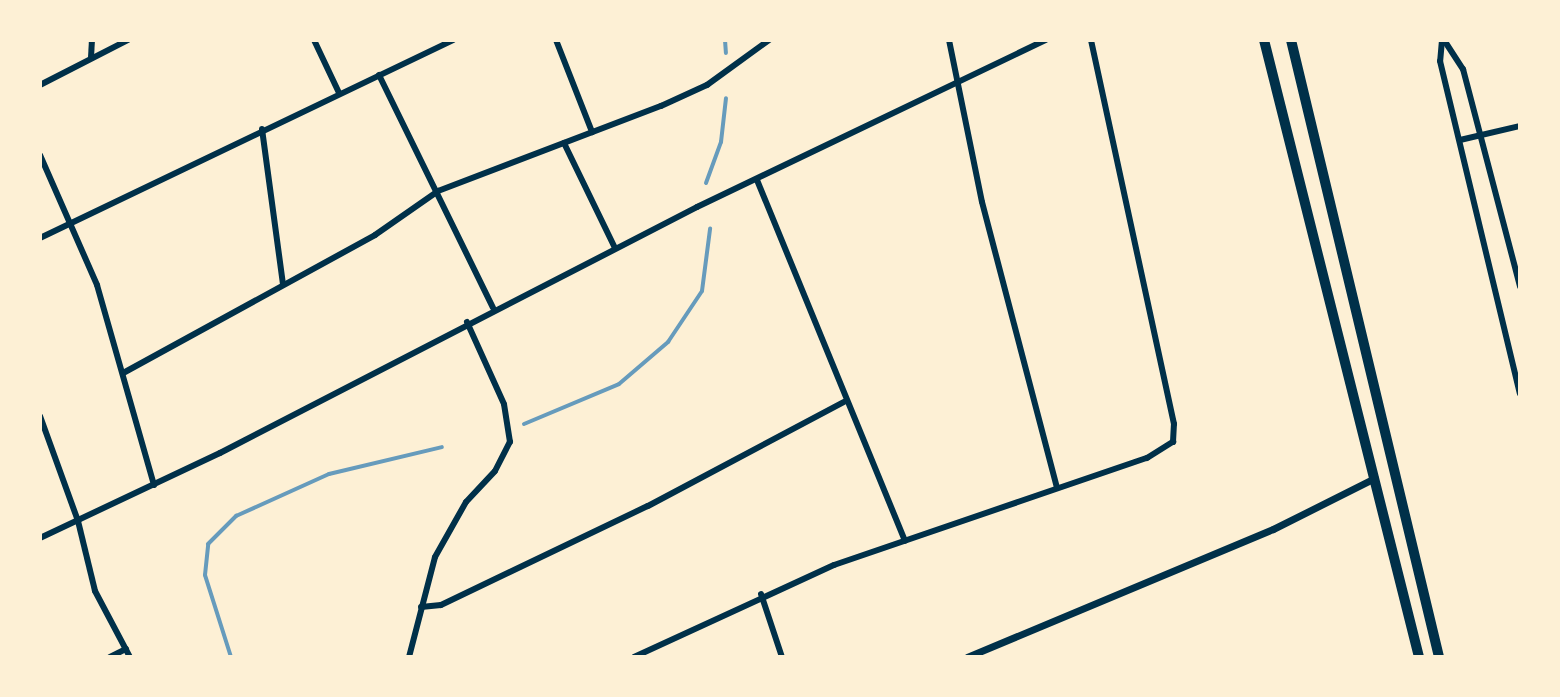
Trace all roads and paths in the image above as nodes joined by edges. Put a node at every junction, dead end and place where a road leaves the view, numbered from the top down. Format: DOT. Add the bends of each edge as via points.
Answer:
graph roads {
  1 [pos="92,40"];
  2 [pos="128,40"];
  3 [pos="314,40"];
  4 [pos="453,40"];
  5 [pos="556,40"];
  6 [pos="769,40"];
  7 [pos="949,40"];
  8 [pos="1046,40"];
  9 [pos="1091,40"];
  10 [pos="1264,40"];
  11 [pos="1291,40"];
  12 [pos="1443,40"];
  13 [pos="91,58"];
  14 [pos="379,75"];
  15 [pos="960,84"];
  16 [pos="40,85"];
  17 [pos="339,93"];
  18 [pos="1520,126"];
  19 [pos="262,129"];
  20 [pos="592,132"];
  21 [pos="1481,136"];
  22 [pos="1460,140"];
  23 [pos="564,143"];
  24 [pos="40,155"];
  25 [pos="757,180"];
  26 [pos="438,191"];
  27 [pos="74,222"];
  28 [pos="40,238"];
  29 [pos="615,248"];
  30 [pos="283,285"];
  31 [pos="1520,287"];
  32 [pos="493,308"];
  33 [pos="467,322"];
  34 [pos="125,372"];
  35 [pos="1520,394"];
  36 [pos="844,402"];
  37 [pos="40,416"];
  38 [pos="1375,478"];
  39 [pos="154,485"];
  40 [pos="1057,487"];
  41 [pos="78,521"];
  42 [pos="40,538"];
  43 [pos="905,541"];
  44 [pos="761,594"];
  45 [pos="421,607"];
  46 [pos="126,649"];
  47 [pos="110,657"];
  48 [pos="130,657"];
  49 [pos="409,657"];
  50 [pos="634,657"];
  51 [pos="782,657"];
  52 [pos="967,657"];
  53 [pos="1419,657"];
  54 [pos="1439,657"];
  1 -- 13 [label="street"];
  2 -- 13 [label="street"];
  3 -- 17 [label="street"];
  4 -- 14 [label="street"];
  5 -- 20 [label="street"];
  6 -- 20 [label="street" via="707,85"];
  7 -- 15 [label="street"];
  8 -- 15 [label="street"];
  9 -- 40 [label="street" via="1176,434 1164,451"];
  10 -- 38 [label="highway"];
  11 -- 54 [label="highway"];
  12 -- 21 [label="street" via="1461,62"];
  12 -- 22 [label="street" via="1440,61"];
  13 -- 16 [label="street"];
  14 -- 17 [label="street"];
  14 -- 26 [label="street"];
  15 -- 25 [label="street"];
  15 -- 40 [label="street" via="982,202"];
  17 -- 19 [label="street"];
  18 -- 21 [label="street"];
  19 -- 27 [label="street"];
  19 -- 30 [label="street"];
  20 -- 23 [label="street"];
  21 -- 22 [label="street"];
  21 -- 31 [label="street"];
  22 -- 35 [label="street"];
  23 -- 26 [label="street"];
  23 -- 29 [label="street"];
  24 -- 27 [label="street"];
  25 -- 29 [label="street"];
  25 -- 36 [label="street"];
  26 -- 30 [label="street" via="423,206"];
  26 -- 32 [label="street"];
  27 -- 28 [label="street"];
  27 -- 34 [label="street"];
  29 -- 32 [label="street"];
  30 -- 34 [label="street"];
  32 -- 33 [label="street"];
  33 -- 39 [label="street"];
  33 -- 45 [label="street" via="504,404 510,442 495,471 448,529"];
  34 -- 39 [label="street"];
  36 -- 43 [label="street"];
  36 -- 45 [label="street" via="648,506 441,605"];
  37 -- 41 [label="street"];
  38 -- 52 [label="street" via="1273,529"];
  38 -- 53 [label="highway"];
  39 -- 41 [label="street"];
  40 -- 43 [label="street"];
  41 -- 42 [label="street"];
  41 -- 46 [label="street" via="95,591"];
  43 -- 44 [label="street"];
  44 -- 50 [label="street"];
  44 -- 51 [label="street"];
  45 -- 49 [label="street"];
  46 -- 47 [label="street"];
  46 -- 48 [label="street"];
}
